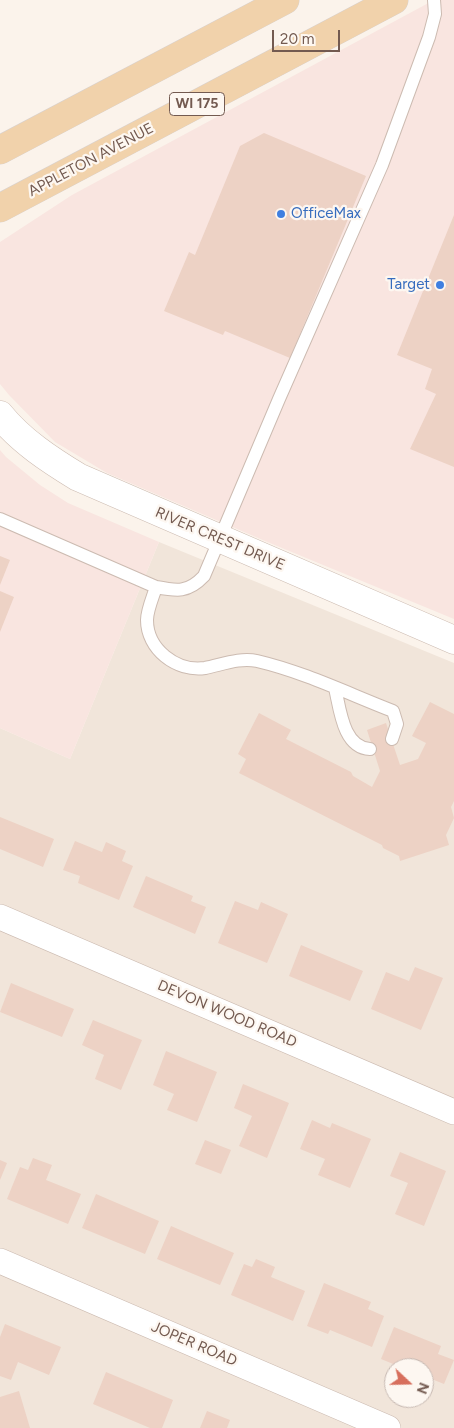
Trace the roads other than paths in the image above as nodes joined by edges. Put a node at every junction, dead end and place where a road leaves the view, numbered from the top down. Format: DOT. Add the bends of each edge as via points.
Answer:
graph roads {
  1 [pos="284,0"];
  2 [pos="394,0"];
  3 [pos="434,0"];
  4 [pos="0,150"];
  5 [pos="0,208"];
  6 [pos="0,415"];
  7 [pos="0,519"];
  8 [pos="220,540"];
  9 [pos="156,587"];
  10 [pos="454,640"];
  11 [pos="335,688"];
  12 [pos="392,739"];
  13 [pos="370,748"];
  14 [pos="0,917"];
  15 [pos="454,1112"];
  16 [pos="0,1261"];
  17 [pos="388,1428"];
  1 -- 4 [label="main road"];
  2 -- 5 [label="main road, APPLETON AVENUE / WI 175"];
  3 -- 8 [label="lane" via="435,14 429,37 382,165"];
  6 -- 8 [label="street, RIVER CREST DRIVE" via="24,440 78,477"];
  7 -- 9 [label="lane"];
  8 -- 9 [label="lane" via="204,576 195,585 175,590"];
  8 -- 10 [label="street, RIVER CREST DRIVE"];
  9 -- 11 [label="lane" via="147,619 153,644 163,656 182,666 202,668 249,659 276,665"];
  11 -- 12 [label="lane" via="393,711 397,724"];
  11 -- 13 [label="lane" via="349,736 356,744"];
  14 -- 15 [label="street, DEVON WOOD ROAD"];
  16 -- 17 [label="street, JOPER ROAD"];
}
